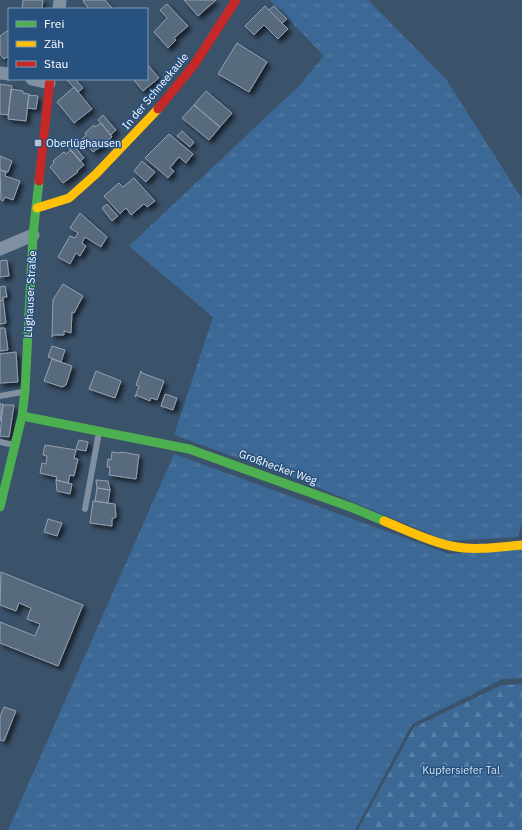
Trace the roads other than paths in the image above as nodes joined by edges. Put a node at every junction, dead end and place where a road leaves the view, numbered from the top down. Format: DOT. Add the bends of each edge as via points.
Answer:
graph roads {
  1 [pos="236,0"];
  2 [pos="49,81"];
  3 [pos="37,208"];
  4 [pos="33,235"];
  5 [pos="0,249"];
  6 [pos="25,391"];
  7 [pos="0,396"];
  8 [pos="22,416"];
  9 [pos="99,430"];
  10 [pos="0,442"];
  11 [pos="15,445"];
  12 [pos="0,507"];
  13 [pos="85,509"];
  14 [pos="522,545"];
  1 -- 3 [label="street, In der Schneekaule" via="194,65 149,120 69,198"];
  2 -- 3 [label="street, Lüghauser Straße"];
  3 -- 4 [label="street, Lüghauser Straße"];
  4 -- 5 [label="street"];
  4 -- 6 [label="street, Lüghauser Straße"];
  6 -- 7 [label="lane"];
  6 -- 8 [label="street, Lüghauser Straße"];
  8 -- 9 [label="street, Großhecker Weg"];
  8 -- 11 [label="street, Lüghauser Straße"];
  9 -- 13 [label="lane"];
  9 -- 14 [label="street, Großhecker Weg" via="189,449 452,546 482,548"];
  10 -- 11 [label="lane"];
  11 -- 12 [label="street, Lüghauser Straße"];
}
